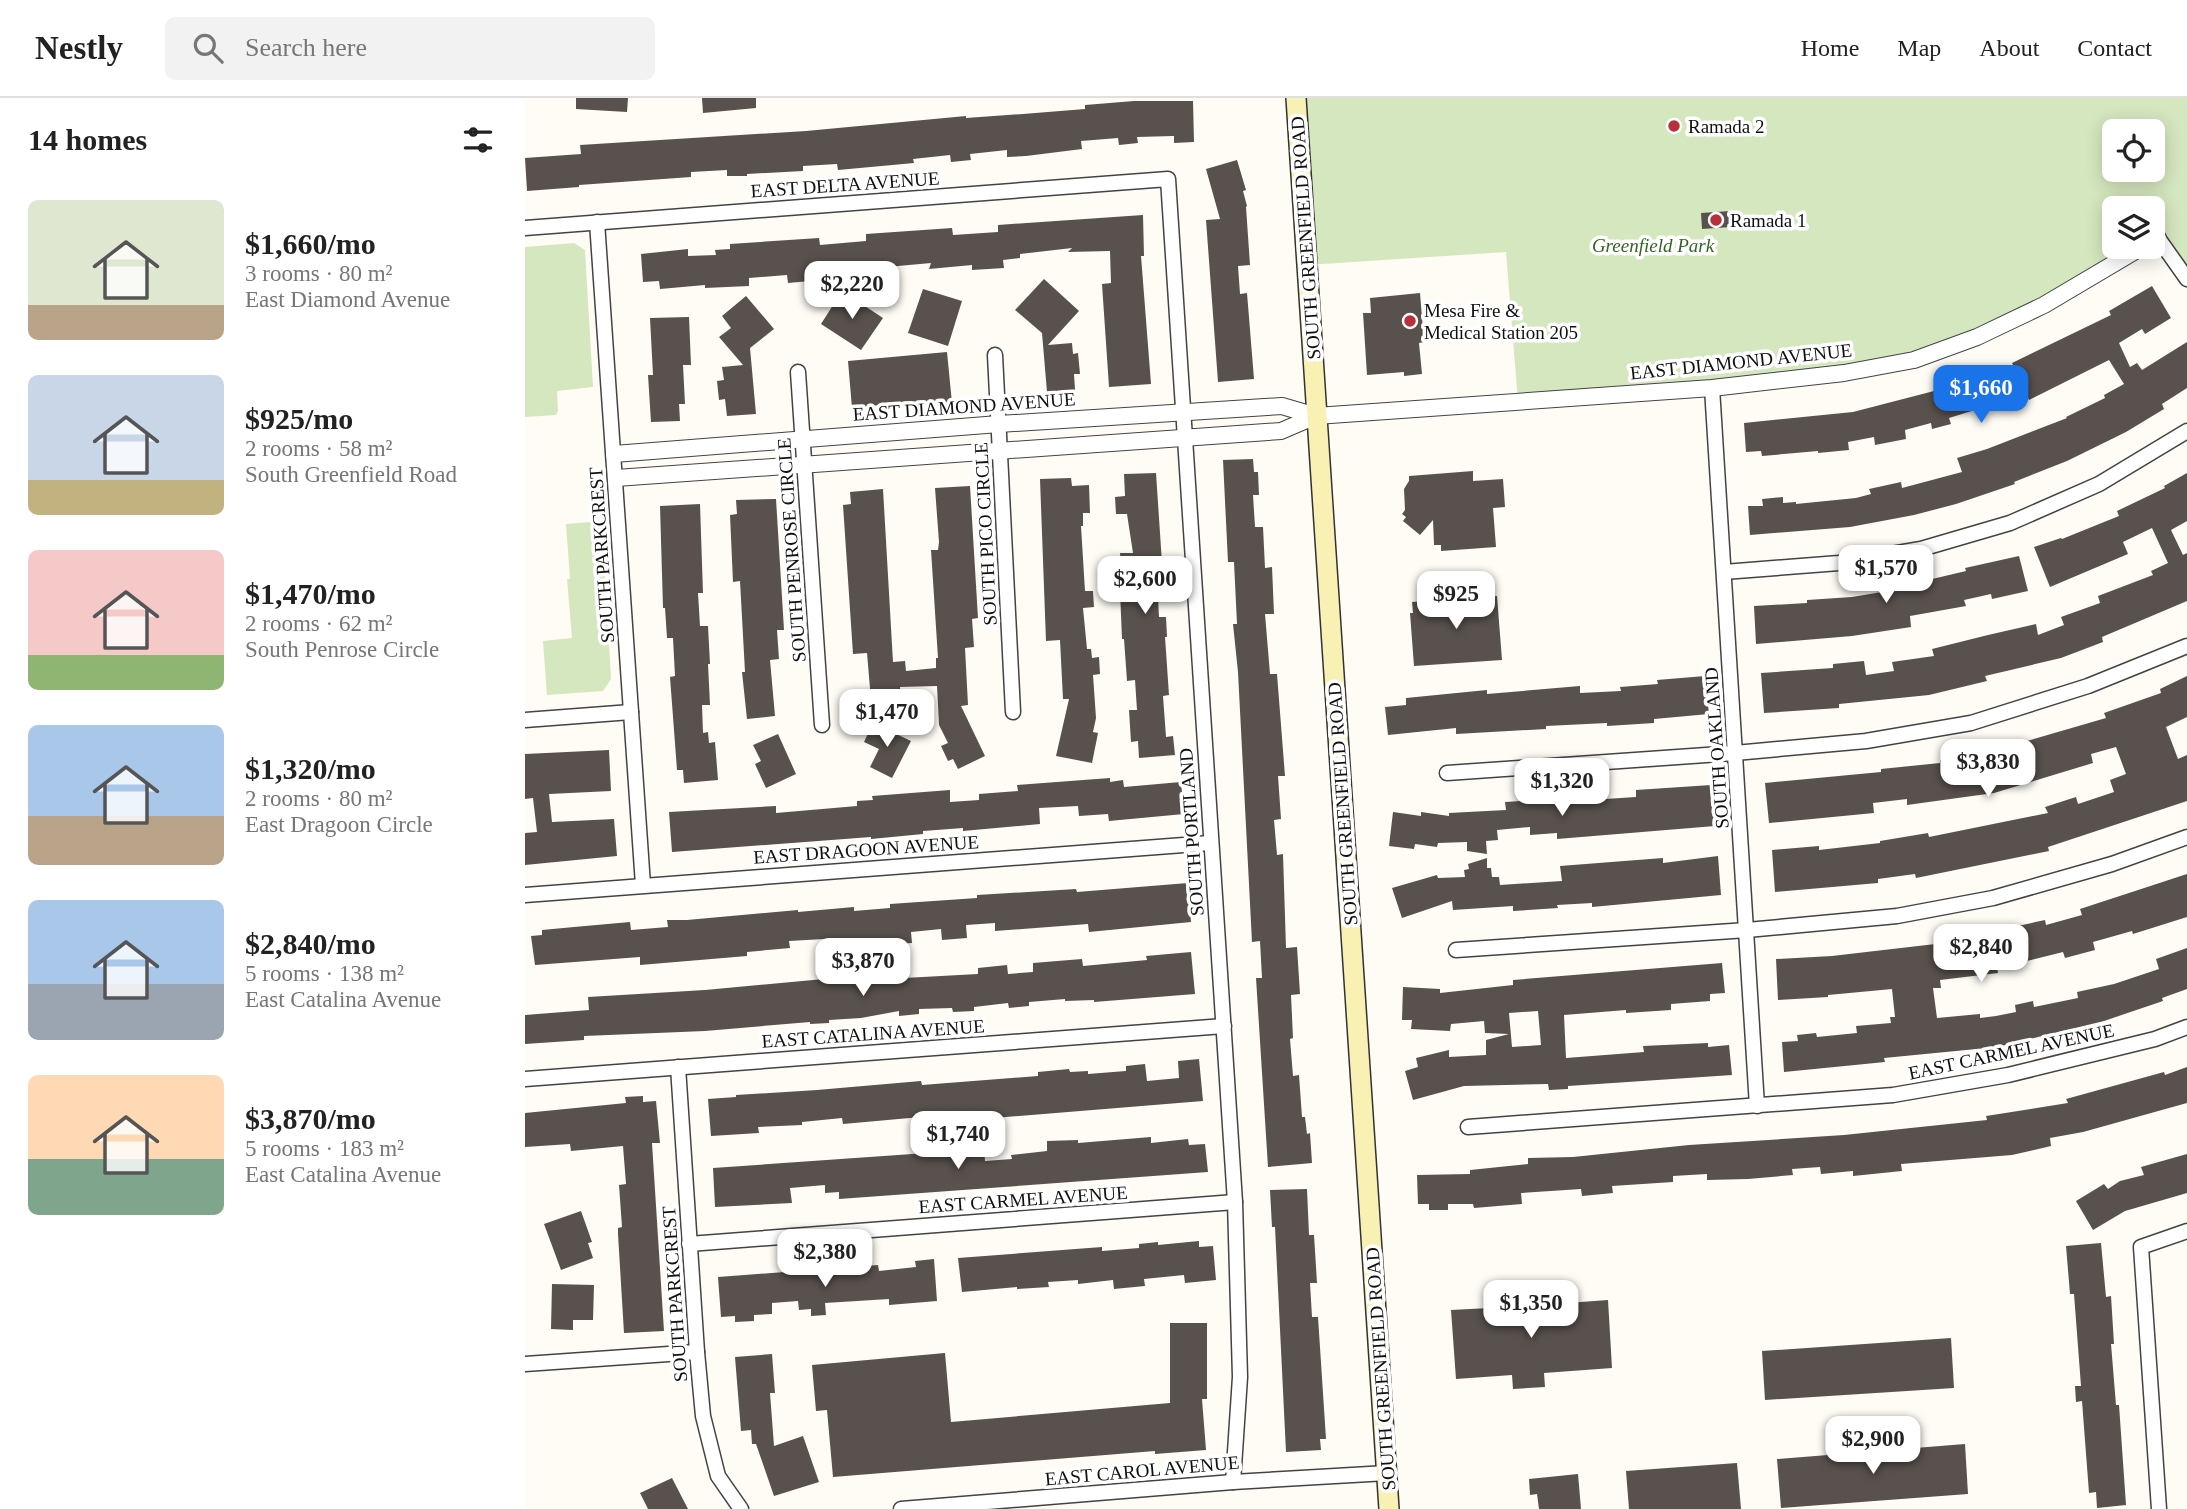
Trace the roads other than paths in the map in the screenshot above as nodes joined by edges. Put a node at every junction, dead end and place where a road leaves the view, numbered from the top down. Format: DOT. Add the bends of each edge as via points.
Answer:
graph roads {
  1 [pos="1296,98"];
  2 [pos="1168,179"];
  3 [pos="597,222"];
  4 [pos="525,228"];
  5 [pos="2165,252"];
  6 [pos="2122,259"];
  7 [pos="2187,279"];
  8 [pos="995,355"];
  9 [pos="798,372"];
  10 [pos="1712,388"];
  11 [pos="1184,412"];
  12 [pos="1316,416"];
  13 [pos="999,424"];
  14 [pos="2187,431"];
  15 [pos="1185,438"];
  16 [pos="803,439"];
  17 [pos="1000,451"];
  18 [pos="614,454"];
  19 [pos="805,465"];
  20 [pos="616,478"];
  21 [pos="1724,572"];
  22 [pos="2187,646"];
  23 [pos="631,712"];
  24 [pos="1013,712"];
  25 [pos="525,720"];
  26 [pos="822,725"];
  27 [pos="1735,753"];
  28 [pos="1447,773"];
  29 [pos="2187,837"];
  30 [pos="1210,843"];
  31 [pos="643,885"];
  32 [pos="525,895"];
  33 [pos="1747,930"];
  34 [pos="1456,950"];
  35 [pos="1224,1026"];
  36 [pos="2187,1027"];
  37 [pos="678,1067"];
  38 [pos="525,1079"];
  39 [pos="1757,1106"];
  40 [pos="1468,1127"];
  41 [pos="1235,1202"];
  42 [pos="2187,1231"];
  43 [pos="689,1244"];
  44 [pos="697,1352"];
  45 [pos="525,1364"];
  46 [pos="1387,1473"];
  47 [pos="1233,1482"];
  48 [pos="741,1509"];
  49 [pos="901,1509"];
  50 [pos="1389,1509"];
  51 [pos="2159,1509"];
  1 -- 12 [label="main road, SOUTH GREENFIELD ROAD"];
  2 -- 3 [label="street, EAST DELTA AVENUE"];
  2 -- 11 [label="street, SOUTH PORTLAND"];
  3 -- 4 [label="street, EAST DELTA AVENUE"];
  3 -- 18 [label="street, SOUTH PARKCREST"];
  5 -- 7 [label="street"];
  6 -- 10 [label="street, EAST DIAMOND AVENUE" via="2043,305 1915,360"];
  8 -- 13 [label="street, SOUTH PICO CIRCLE"];
  9 -- 16 [label="street, SOUTH PENROSE CIRCLE"];
  10 -- 12 [label="street, EAST DIAMOND AVENUE"];
  10 -- 21 [label="street, SOUTH OAKLAND"];
  11 -- 12 [label="street, EAST DIAMOND AVENUE" via="1282,406"];
  11 -- 13 [label="street, EAST DIAMOND AVENUE"];
  11 -- 15 [label="street, SOUTH PORTLAND"];
  12 -- 15 [label="street, EAST DIAMOND AVENUE" via="1281,431"];
  12 -- 46 [label="main road, SOUTH GREENFIELD ROAD"];
  13 -- 16 [label="street, EAST DIAMOND AVENUE"];
  13 -- 17 [label="street, SOUTH PICO CIRCLE"];
  14 -- 21 [label="street" via="2099,484 2010,523 1921,549 1839,563"];
  15 -- 17 [label="street, EAST DIAMOND AVENUE"];
  15 -- 30 [label="street, SOUTH PORTLAND"];
  16 -- 18 [label="street, EAST DIAMOND AVENUE"];
  16 -- 19 [label="street, SOUTH PENROSE CIRCLE"];
  17 -- 19 [label="street, EAST DIAMOND AVENUE"];
  17 -- 24 [label="street, SOUTH PICO CIRCLE"];
  18 -- 20 [label="street, SOUTH PARKCREST"];
  19 -- 20 [label="street, EAST DIAMOND AVENUE"];
  19 -- 26 [label="street, SOUTH PENROSE CIRCLE"];
  20 -- 23 [label="street, SOUTH PARKCREST"];
  21 -- 27 [label="street, SOUTH OAKLAND"];
  22 -- 27 [label="street" via="2088,686 1971,723 1866,741"];
  23 -- 25 [label="street"];
  23 -- 31 [label="street, SOUTH PARKCREST"];
  27 -- 28 [label="street"];
  27 -- 33 [label="street, SOUTH OAKLAND"];
  29 -- 33 [label="street" via="1993,898 1897,916"];
  30 -- 31 [label="street, EAST DRAGOON AVENUE"];
  30 -- 35 [label="street, SOUTH PORTLAND"];
  31 -- 32 [label="street, EAST DRAGOON AVENUE"];
  33 -- 34 [label="street"];
  33 -- 39 [label="street, SOUTH OAKLAND"];
  35 -- 37 [label="street, EAST CATALINA AVENUE"];
  35 -- 41 [label="street, SOUTH PORTLAND"];
  36 -- 39 [label="street, EAST CARMEL AVENUE" via="2155,1040 2008,1075 1893,1095"];
  37 -- 38 [label="street, EAST CATALINA AVENUE"];
  37 -- 43 [label="street, SOUTH PARKCREST"];
  39 -- 40 [label="street, EAST CARMEL AVENUE"];
  41 -- 43 [label="street, EAST CARMEL AVENUE"];
  41 -- 47 [label="street, SOUTH PORTLAND" via="1240,1377"];
  42 -- 51 [label="street" via="2141,1247"];
  43 -- 44 [label="street, SOUTH PARKCREST"];
  44 -- 45 [label="street"];
  44 -- 48 [label="street, SOUTH PARKCREST" via="703,1416 718,1476"];
  46 -- 47 [label="street, EAST CAROL AVENUE"];
  46 -- 50 [label="main road, SOUTH GREENFIELD ROAD"];
  47 -- 49 [label="street, EAST CAROL AVENUE"];
}
